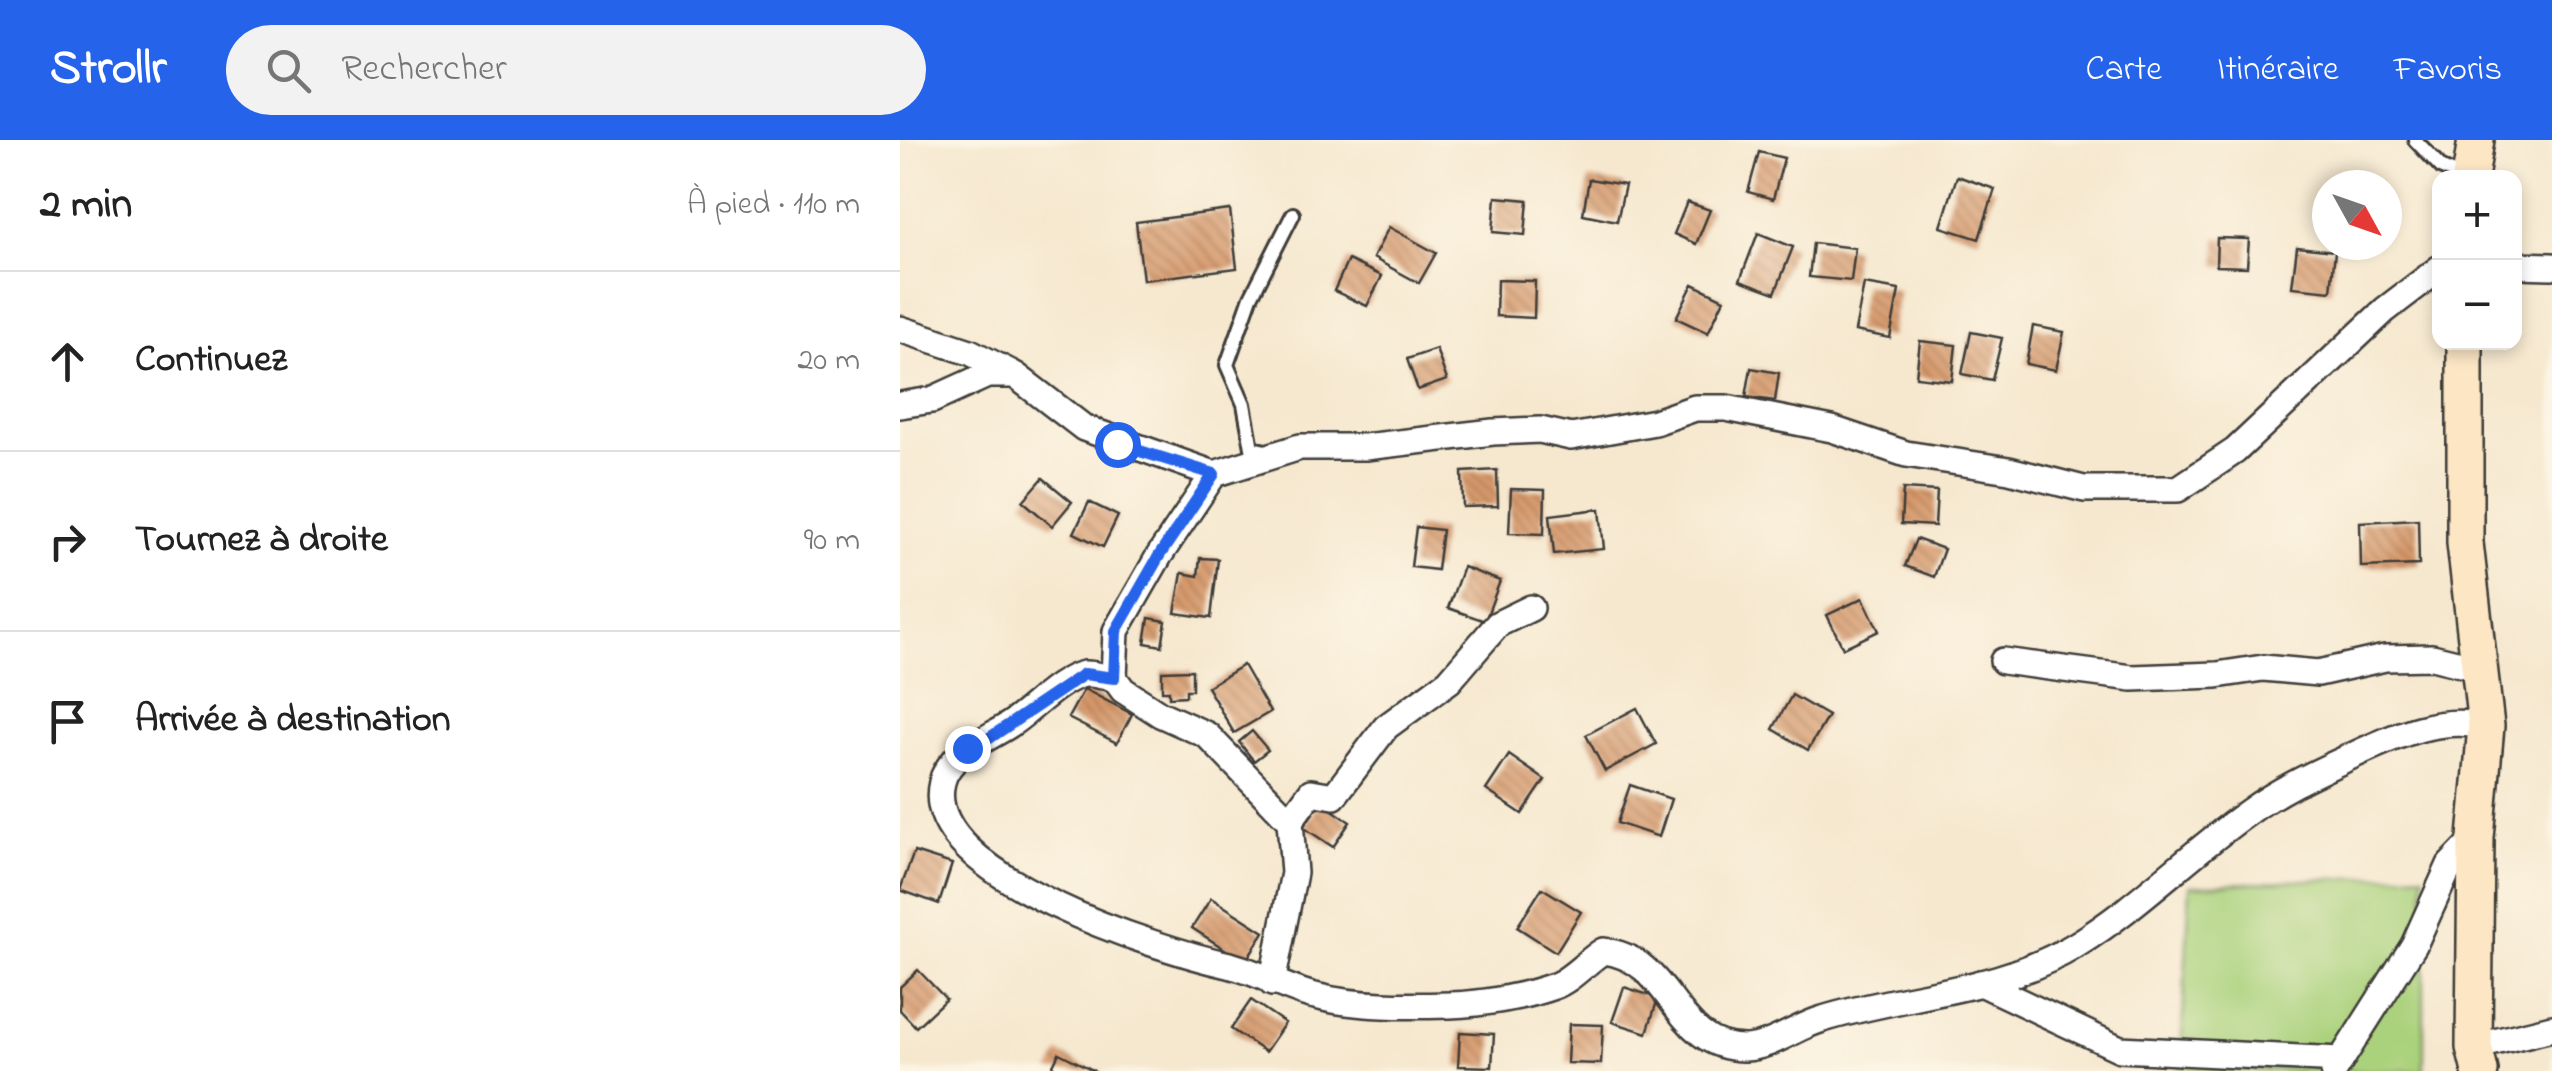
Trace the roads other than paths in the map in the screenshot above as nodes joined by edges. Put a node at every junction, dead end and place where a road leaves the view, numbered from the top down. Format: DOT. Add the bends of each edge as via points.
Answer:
graph roads {
  1 [pos="2416,140"];
  2 [pos="2476,140"];
  3 [pos="2447,170"];
  4 [pos="2470,170"];
  5 [pos="1294,214"];
  6 [pos="2522,266"];
  7 [pos="2552,266"];
  8 [pos="2432,274"];
  9 [pos="900,329"];
  10 [pos="2465,350"];
  11 [pos="1015,375"];
  12 [pos="900,405"];
  13 [pos="1274,453"];
  14 [pos="1214,474"];
  15 [pos="1531,608"];
  16 [pos="2003,661"];
  17 [pos="2477,668"];
  18 [pos="1114,678"];
  19 [pos="2486,726"];
  20 [pos="1290,821"];
  21 [pos="2476,838"];
  22 [pos="1272,982"];
  23 [pos="1980,983"];
  24 [pos="2552,1028"];
  25 [pos="2477,1059"];
  26 [pos="2337,1066"];
  1 -- 3 [label="lane"];
  2 -- 4 [label="main road"];
  5 -- 13 [label="lane" via="1251,297 1227,365 1244,404 1252,448"];
  6 -- 7 [label="street"];
  8 -- 13 [label="street" via="2234,450 2178,489 2084,489 1906,454 1832,429 1726,408 1695,408 1571,437 1540,430 1493,432"];
  9 -- 11 [label="street"];
  10 -- 17 [label="main road" via="2465,543"];
  11 -- 12 [label="street" via="987,376 932,400"];
  11 -- 14 [label="street" via="1084,428"];
  13 -- 14 [label="street"];
  14 -- 18 [label="street" via="1116,631"];
  15 -- 20 [label="street" via="1498,624 1449,681 1386,727 1334,796 1311,792"];
  16 -- 17 [label="street" via="2132,678 2263,668 2318,673 2385,658 2432,657"];
  17 -- 19 [label="main road"];
  18 -- 20 [label="street" via="1160,714 1207,735"];
  18 -- 22 [label="street" via="1084,674 967,748 942,782 954,834 1000,874 1089,922"];
  19 -- 21 [label="main road"];
  19 -- 23 [label="street" via="2457,720 2428,726 2300,780 2243,816 2076,946"];
  20 -- 22 [label="street" via="1294,872"];
  21 -- 25 [label="main road"];
  21 -- 26 [label="street" via="2450,865 2414,945"];
  22 -- 23 [label="street" via="1317,997 1453,1005 1557,986 1603,951 1626,953 1700,1034 1749,1048 1818,1020"];
  23 -- 26 [label="street" via="2120,1048"];
  24 -- 25 [label="street"];
}
